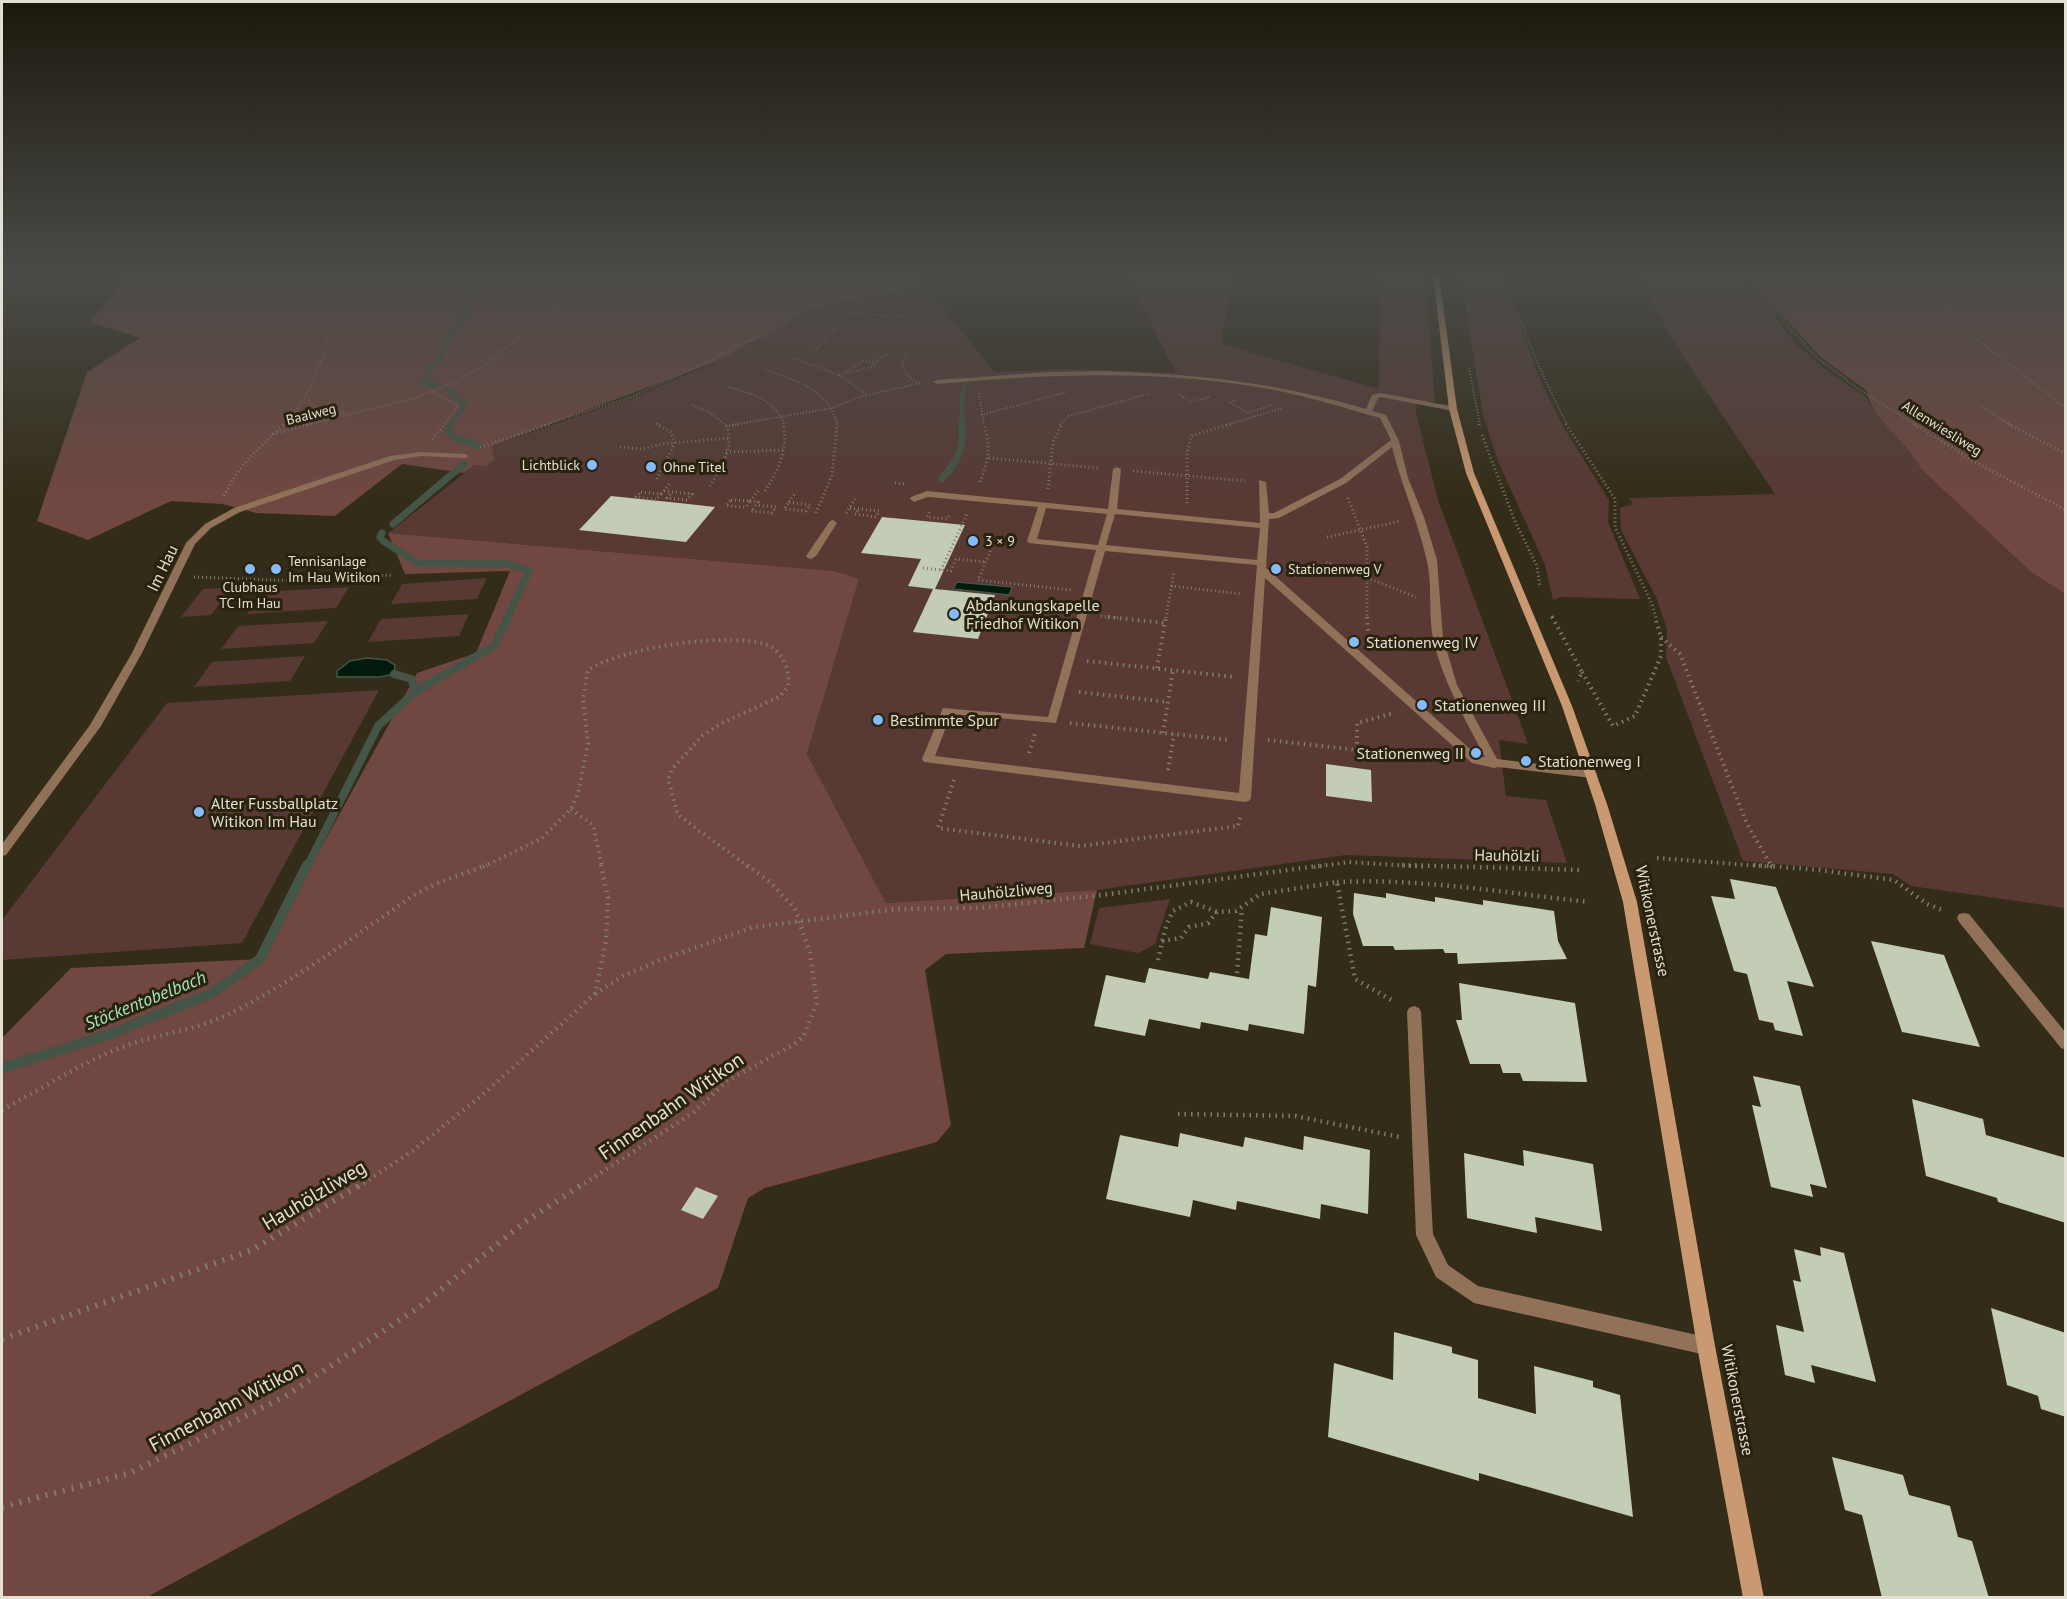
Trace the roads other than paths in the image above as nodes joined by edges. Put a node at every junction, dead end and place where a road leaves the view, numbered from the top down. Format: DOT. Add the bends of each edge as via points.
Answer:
graph roads {
  1 [pos="1446,350"];
  2 [pos="937,382"];
  3 [pos="1453,409"];
  4 [pos="1368,412"];
  5 [pos="1395,441"];
  6 [pos="465,456"];
  7 [pos="1117,470"];
  8 [pos="1262,482"];
  9 [pos="914,499"];
  10 [pos="1043,505"];
  11 [pos="1112,512"];
  12 [pos="1265,521"];
  13 [pos="833,523"];
  14 [pos="1102,548"];
  15 [pos="811,556"];
  16 [pos="1262,566"];
  17 [pos="1494,764"];
  18 [pos="1590,774"];
  19 [pos="2,852"];
  20 [pos="1964,918"];
  21 [pos="1414,1012"];
  22 [pos="2066,1044"];
  23 [pos="1706,1346"];
  24 [pos="1754,1598"];
  1 -- 3 [label="main road, Witikonerstrasse"];
  2 -- 4 [label="street" via="1049,372 1143,374 1271,389"];
  3 -- 4 [label="street" via="1380,395"];
  3 -- 18 [label="main road, Witikonerstrasse" via="1470,473 1567,706"];
  4 -- 5 [label="street" via="1383,417"];
  5 -- 12 [label="street" via="1343,481"];
  5 -- 17 [label="street" via="1432,560 1438,638 1452,685"];
  6 -- 19 [label="street, Im Hau" via="420,454 370,465 237,510 208,526 191,543 137,653 95,726"];
  7 -- 11 [label="street"];
  8 -- 12 [label="street"];
  9 -- 10 [label="street" via="927,495"];
  10 -- 11 [label="street"];
  10 -- 14 [label="street" via="1032,541"];
  11 -- 12 [label="street"];
  11 -- 14 [label="street"];
  12 -- 16 [label="street"];
  13 -- 15 [label="street"];
  14 -- 16 [label="street"];
  14 -- 16 [label="street" via="1052,721 947,710 928,759 1245,798"];
  16 -- 17 [label="street" via="1476,760"];
  17 -- 18 [label="street"];
  18 -- 23 [label="main road, Witikonerstrasse" via="1630,902"];
  20 -- 22 [label="street"];
  21 -- 23 [label="street" via="1425,1235 1442,1271 1474,1294"];
  23 -- 24 [label="main road, Witikonerstrasse"];
}
